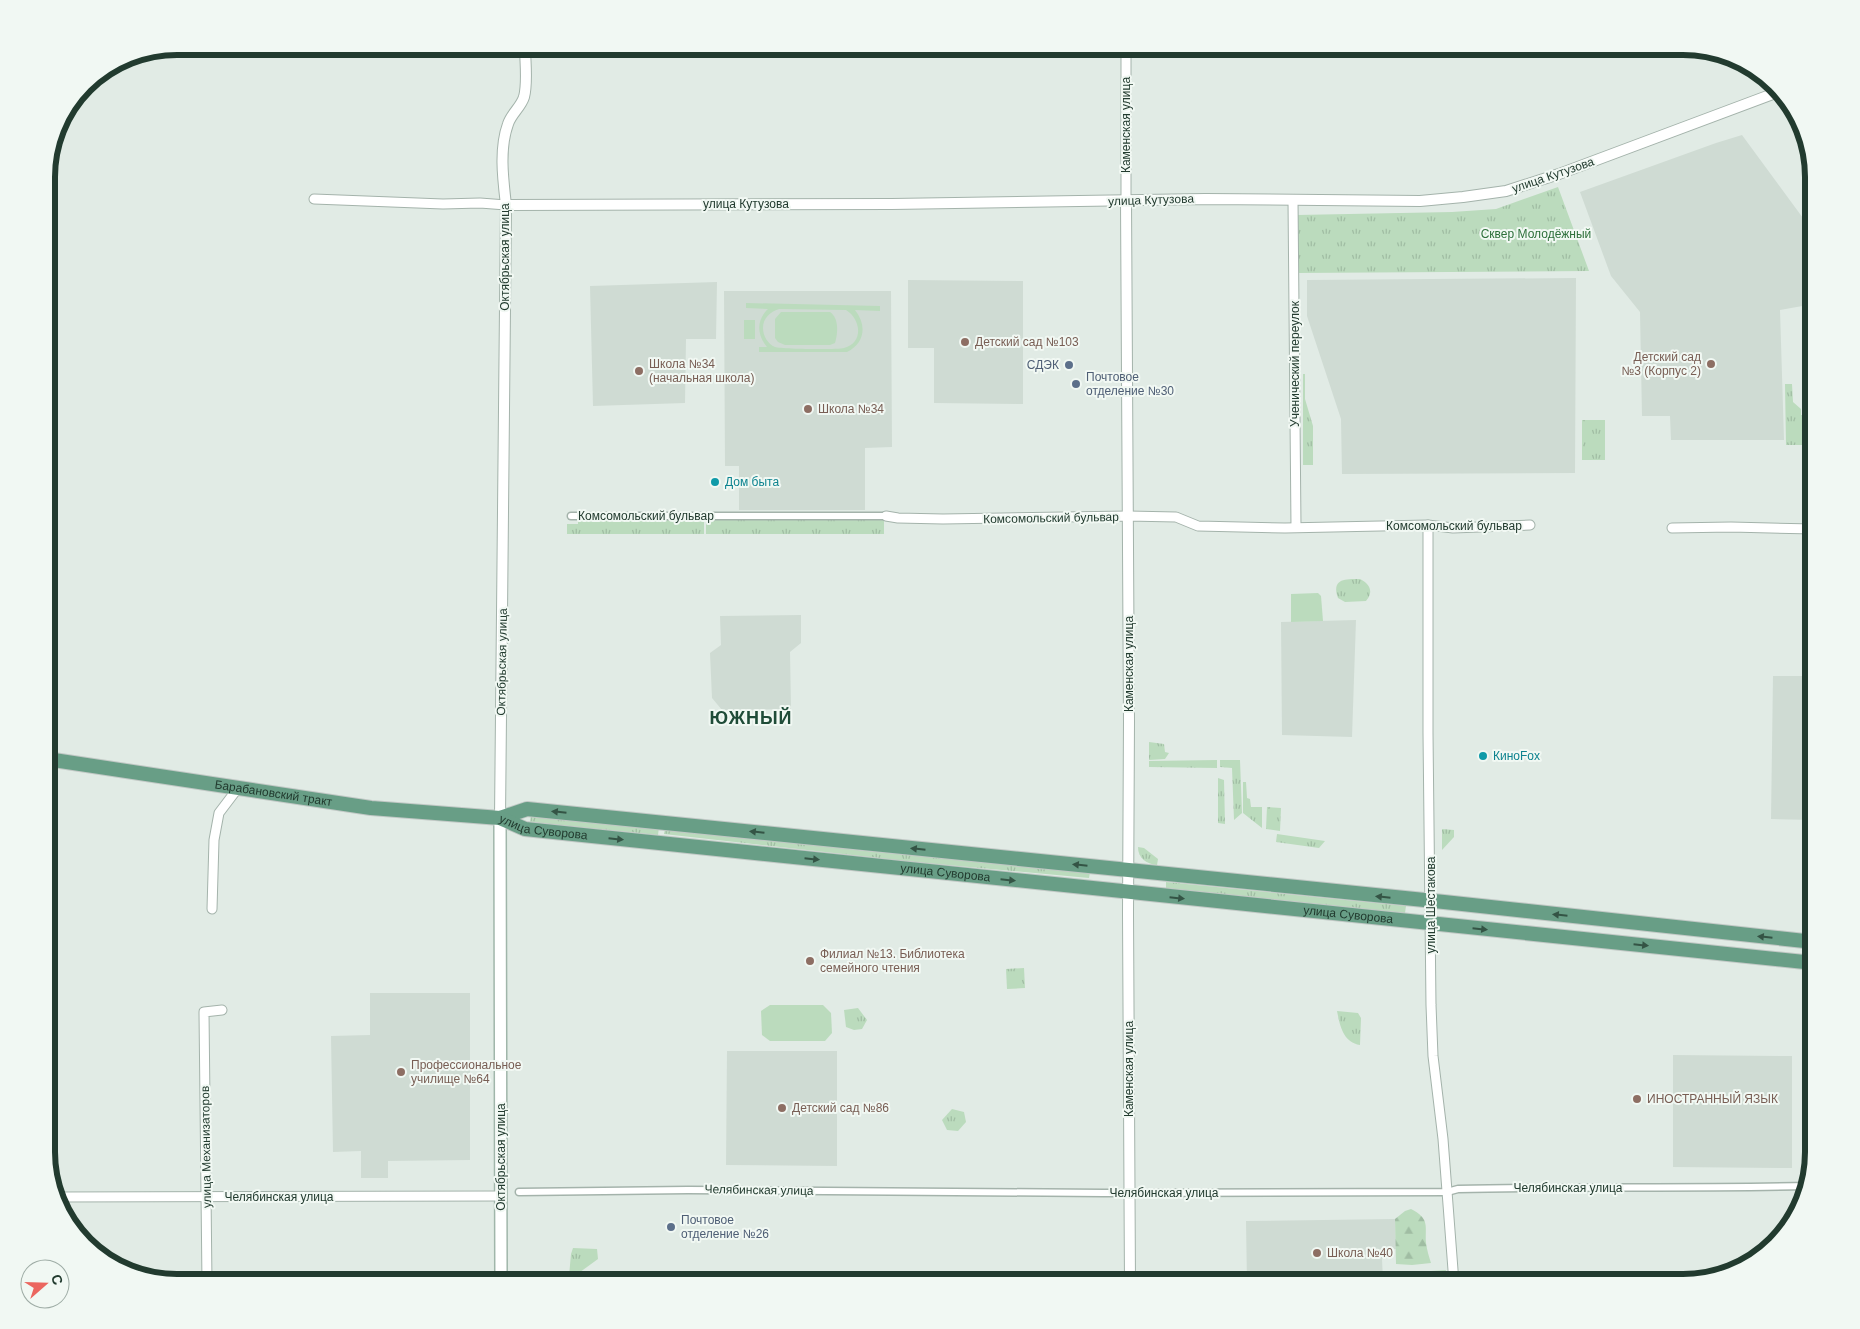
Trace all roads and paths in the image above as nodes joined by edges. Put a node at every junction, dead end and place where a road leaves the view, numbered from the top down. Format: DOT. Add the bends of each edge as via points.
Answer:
graph roads {
  1 [pos="525,55"];
  2 [pos="1126,55"];
  3 [pos="1772,94"];
  4 [pos="314,199"];
  5 [pos="1293,200"];
  6 [pos="1126,201"];
  7 [pos="506,205"];
  8 [pos="571,516"];
  9 [pos="886,516"];
  10 [pos="1128,516"];
  11 [pos="1530,525"];
  12 [pos="1428,526"];
  13 [pos="1296,528"];
  14 [pos="1672,528"];
  15 [pos="1805,529"];
  16 [pos="55,759"];
  17 [pos="238,788"];
  18 [pos="500,818"];
  19 [pos="1129,870"];
  20 [pos="1128,893"];
  21 [pos="1431,902"];
  22 [pos="212,909"];
  23 [pos="1431,924"];
  24 [pos="1805,941"];
  25 [pos="1805,962"];
  26 [pos="222,1010"];
  27 [pos="1800,1186"];
  28 [pos="519,1192"];
  29 [pos="1447,1192"];
  30 [pos="1130,1193"];
  31 [pos="501,1196"];
  32 [pos="64,1197"];
  33 [pos="207,1197"];
  34 [pos="207,1274"];
  35 [pos="501,1274"];
  36 [pos="1130,1274"];
  37 [pos="1453,1274"];
  1 -- 7 [label="street, Октябрьская улица" via="524,97 505,134 503,176"];
  2 -- 6 [label="street, Каменская улица"];
  3 -- 5 [label="street, улица Кутузова" via="1506,191 1420,201"];
  4 -- 7 [label="street"];
  5 -- 6 [label="street, улица Кутузова"];
  5 -- 13 [label="street, Ученический переулок"];
  6 -- 7 [label="street, улица Кутузова"];
  6 -- 10 [label="street, Каменская улица"];
  7 -- 18 [label="street, Октябрьская улица"];
  8 -- 9 [label="street, Комсомольский бульвар"];
  9 -- 10 [label="street, Комсомольский бульвар" via="943,519"];
  10 -- 13 [label="street, Комсомольский бульвар" via="1176,517 1198,526"];
  10 -- 19 [label="street, Каменская улица"];
  11 -- 12 [label="street, Комсомольский бульвар"];
  12 -- 13 [label="street, Комсомольский бульвар"];
  12 -- 21 [label="street, улица Шестакова"];
  14 -- 15 [label="street"];
  16 -- 17 [label="main road, Барабановский тракт"];
  17 -- 18 [label="main road, Барабановский тракт" via="371,808"];
  17 -- 22 [label="street" via="220,813 214,840"];
  19 -- 18 [label="main road, улица Суворова, one-way" via="527,809"];
  18 -- 20 [label="main road, улица Суворова, one-way" via="525,829"];
  18 -- 31 [label="main road, Октябрьская улица"];
  19 -- 20 [label="street, Каменская улица"];
  21 -- 19 [label="main road, улица Суворова, one-way"];
  20 -- 23 [label="main road, улица Суворова, one-way"];
  20 -- 30 [label="street, Каменская улица"];
  21 -- 23 [label="street, улица Шестакова"];
  24 -- 21 [label="main road, улица Суворова, one-way"];
  23 -- 25 [label="main road, улица Суворова, one-way"];
  23 -- 29 [label="street, улица Шестакова" via="1433,1056"];
  26 -- 33 [label="street, улица Механизаторов" via="204,1012"];
  27 -- 29 [label="street, Челябинская улица" via="1538,1187"];
  28 -- 30 [label="street, Челябинская улица"];
  29 -- 30 [label="street, Челябинская улица"];
  29 -- 37 [label="street, улица Шестакова"];
  30 -- 36 [label="street, Каменская улица"];
  31 -- 33 [label="street, Челябинская улица"];
  31 -- 35 [label="main road, Октябрьская улица"];
  32 -- 33 [label="street, Челябинская улица"];
  33 -- 34 [label="street, улица Механизаторов"];
}
